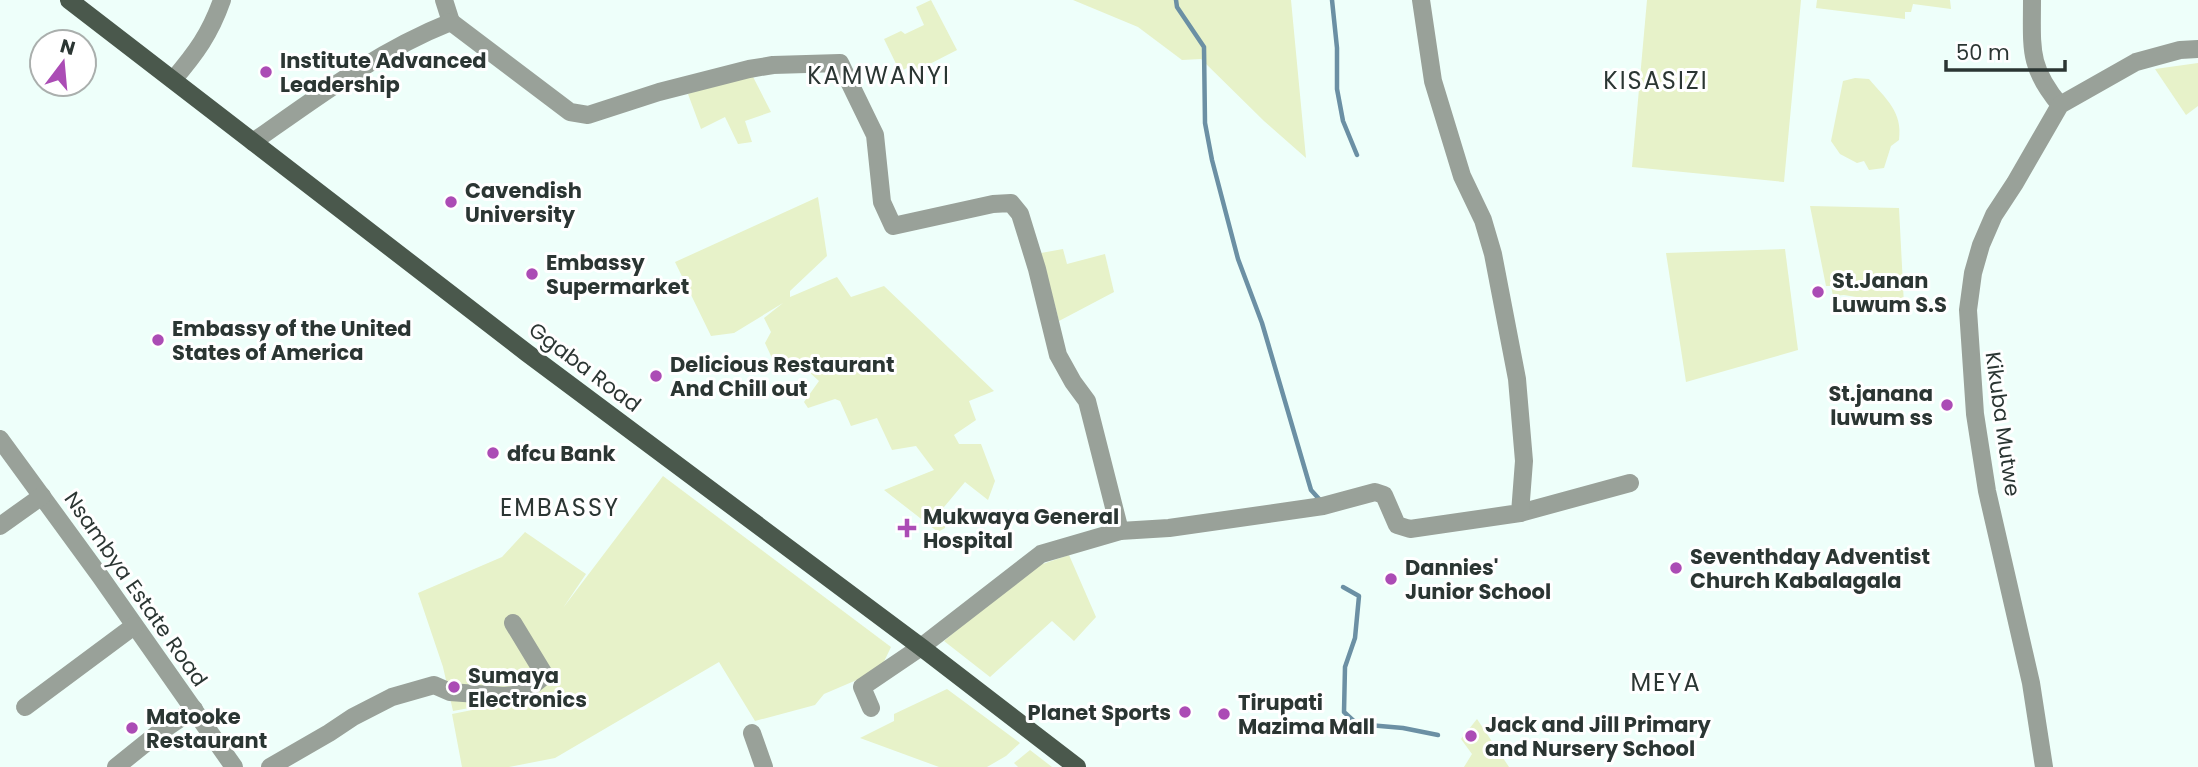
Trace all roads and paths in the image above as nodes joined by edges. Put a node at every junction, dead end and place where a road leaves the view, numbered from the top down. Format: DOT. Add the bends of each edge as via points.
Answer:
graph roads {
  1 [pos="69,0"];
  2 [pos="222,0"];
  3 [pos="444,0"];
  4 [pos="1421,0"];
  5 [pos="2032,0"];
  6 [pos="451,22"];
  7 [pos="2198,49"];
  8 [pos="173,80"];
  9 [pos="2060,105"];
  10 [pos="253,142"];
  11 [pos="0,439"];
  12 [pos="1630,483"];
  13 [pos="42,495"];
  14 [pos="1520,513"];
  15 [pos="0,526"];
  16 [pos="1120,531"];
  17 [pos="513,623"];
  18 [pos="134,626"];
  19 [pos="921,646"];
  20 [pos="25,708"];
  21 [pos="871,708"];
  22 [pos="194,709"];
  23 [pos="751,733"];
  24 [pos="116,767"];
  25 [pos="234,767"];
  26 [pos="270,767"];
  27 [pos="764,767"];
  28 [pos="1077,767"];
  29 [pos="2044,767"];
  1 -- 8 [label="main road, Ggaba Road"];
  2 -- 8 [label="street" via="213,25"];
  3 -- 6 [label="street"];
  4 -- 14 [label="street" via="1433,81 1462,176 1493,254 1517,379 1524,461"];
  5 -- 9 [label="street" via="2035,66"];
  6 -- 10 [label="street" via="375,58"];
  6 -- 16 [label="street" via="580,115 749,69 840,63 875,135 881,202 893,226 993,204 1011,203 1020,214 1058,355 1087,401"];
  7 -- 9 [label="street" via="2136,62"];
  8 -- 10 [label="main road, Ggaba Road"];
  9 -- 29 [label="street, Kikuba Mutwe" via="1985,235 1968,310 1975,414 1987,491 2031,683"];
  10 -- 19 [label="main road, Ggaba Road"];
  11 -- 13 [label="street, Nsambya Estate Road"];
  12 -- 14 [label="street"];
  13 -- 15 [label="street"];
  13 -- 18 [label="street, Nsambya Estate Road"];
  14 -- 16 [label="street" via="1410,529 1397,525 1384,495 1375,492 1323,506"];
  16 -- 19 [label="street" via="1041,554"];
  17 -- 26 [label="street" via="544,674 523,693 450,692 434,685 391,697"];
  18 -- 20 [label="street"];
  18 -- 22 [label="street, Nsambya Estate Road"];
  19 -- 21 [label="street" via="862,687"];
  19 -- 28 [label="main road, Ggaba Road"];
  22 -- 24 [label="street"];
  22 -- 25 [label="street, Nsambya Estate Road"];
  23 -- 27 [label="street"];
}
